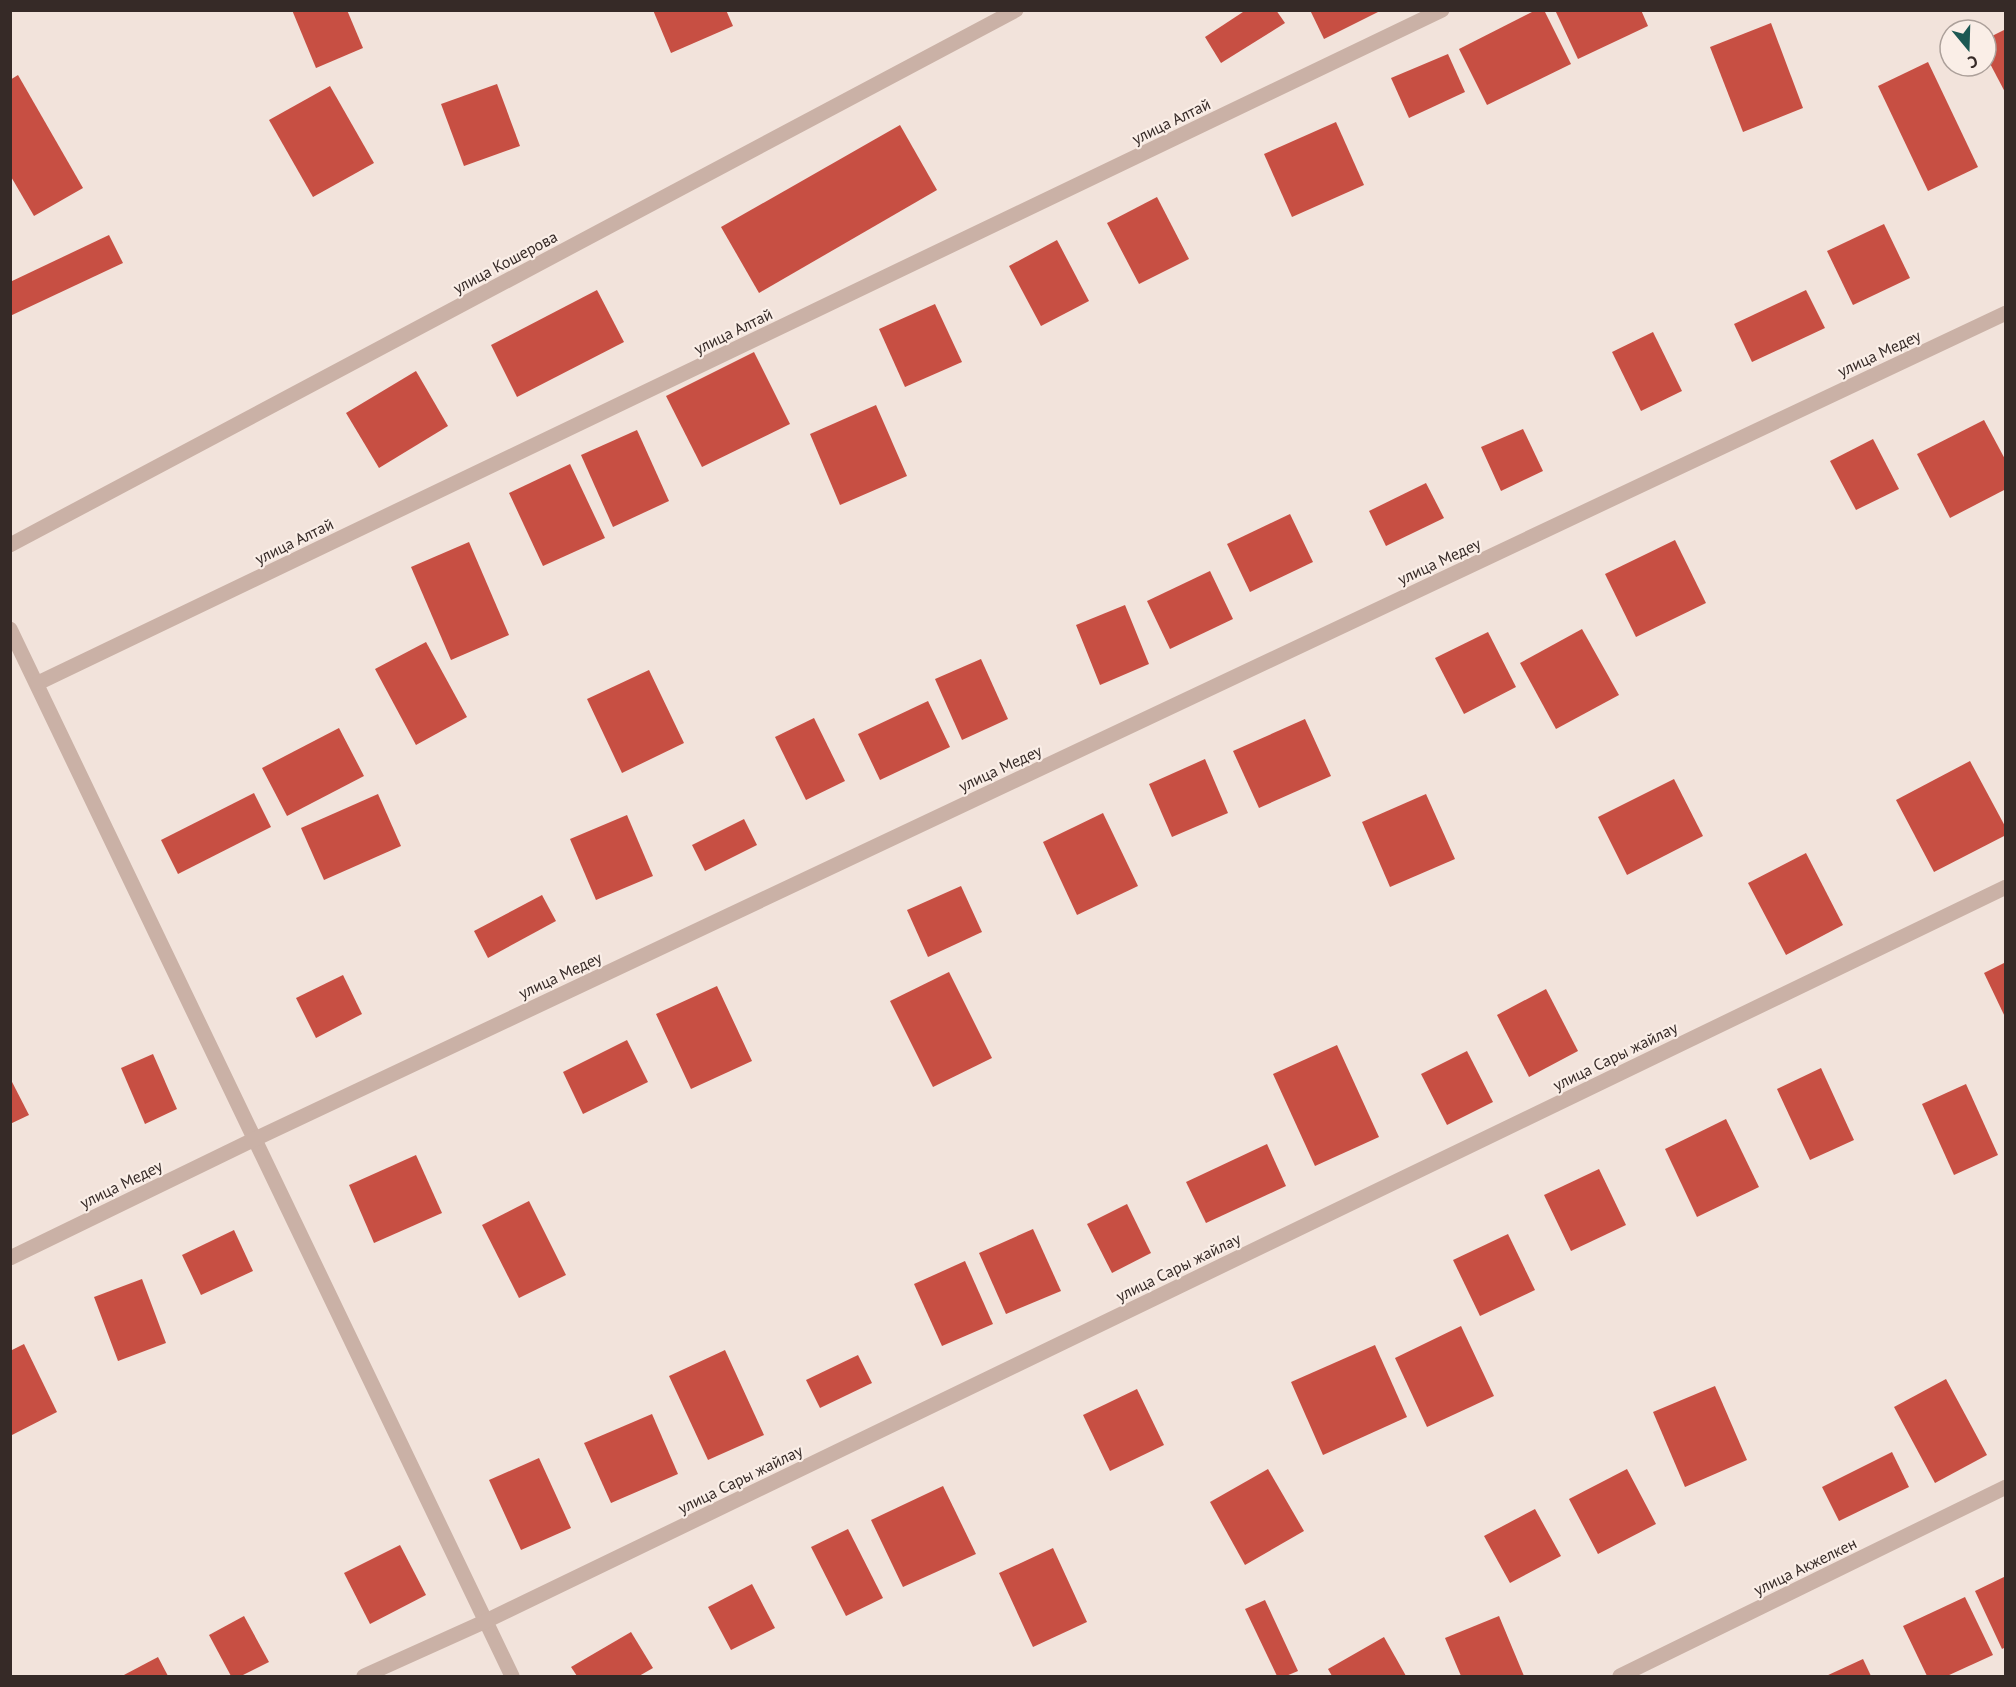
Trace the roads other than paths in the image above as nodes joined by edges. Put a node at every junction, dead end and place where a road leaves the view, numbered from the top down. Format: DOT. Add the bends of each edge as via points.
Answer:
graph roads {
  1 [pos="1016,10"];
  2 [pos="1443,10"];
  3 [pos="2006,313"];
  4 [pos="10,545"];
  5 [pos="10,628"];
  6 [pos="38,683"];
  7 [pos="2006,887"];
  8 [pos="255,1139"];
  9 [pos="10,1258"];
  10 [pos="2006,1487"];
  11 [pos="486,1621"];
  12 [pos="364,1677"];
  13 [pos="512,1677"];
  14 [pos="1620,1677"];
  1 -- 4 [label="street, улица Кошерова"];
  2 -- 6 [label="street, улица Алтай"];
  3 -- 8 [label="street, улица Медеу"];
  5 -- 6 [label="street"];
  6 -- 8 [label="street"];
  7 -- 11 [label="street, улица Сары жайлау"];
  8 -- 9 [label="street, улица Медеу"];
  8 -- 11 [label="street"];
  10 -- 14 [label="street, улица Акжелкен"];
  11 -- 12 [label="street, улица Сары жайлау"];
  11 -- 13 [label="street"];
}
